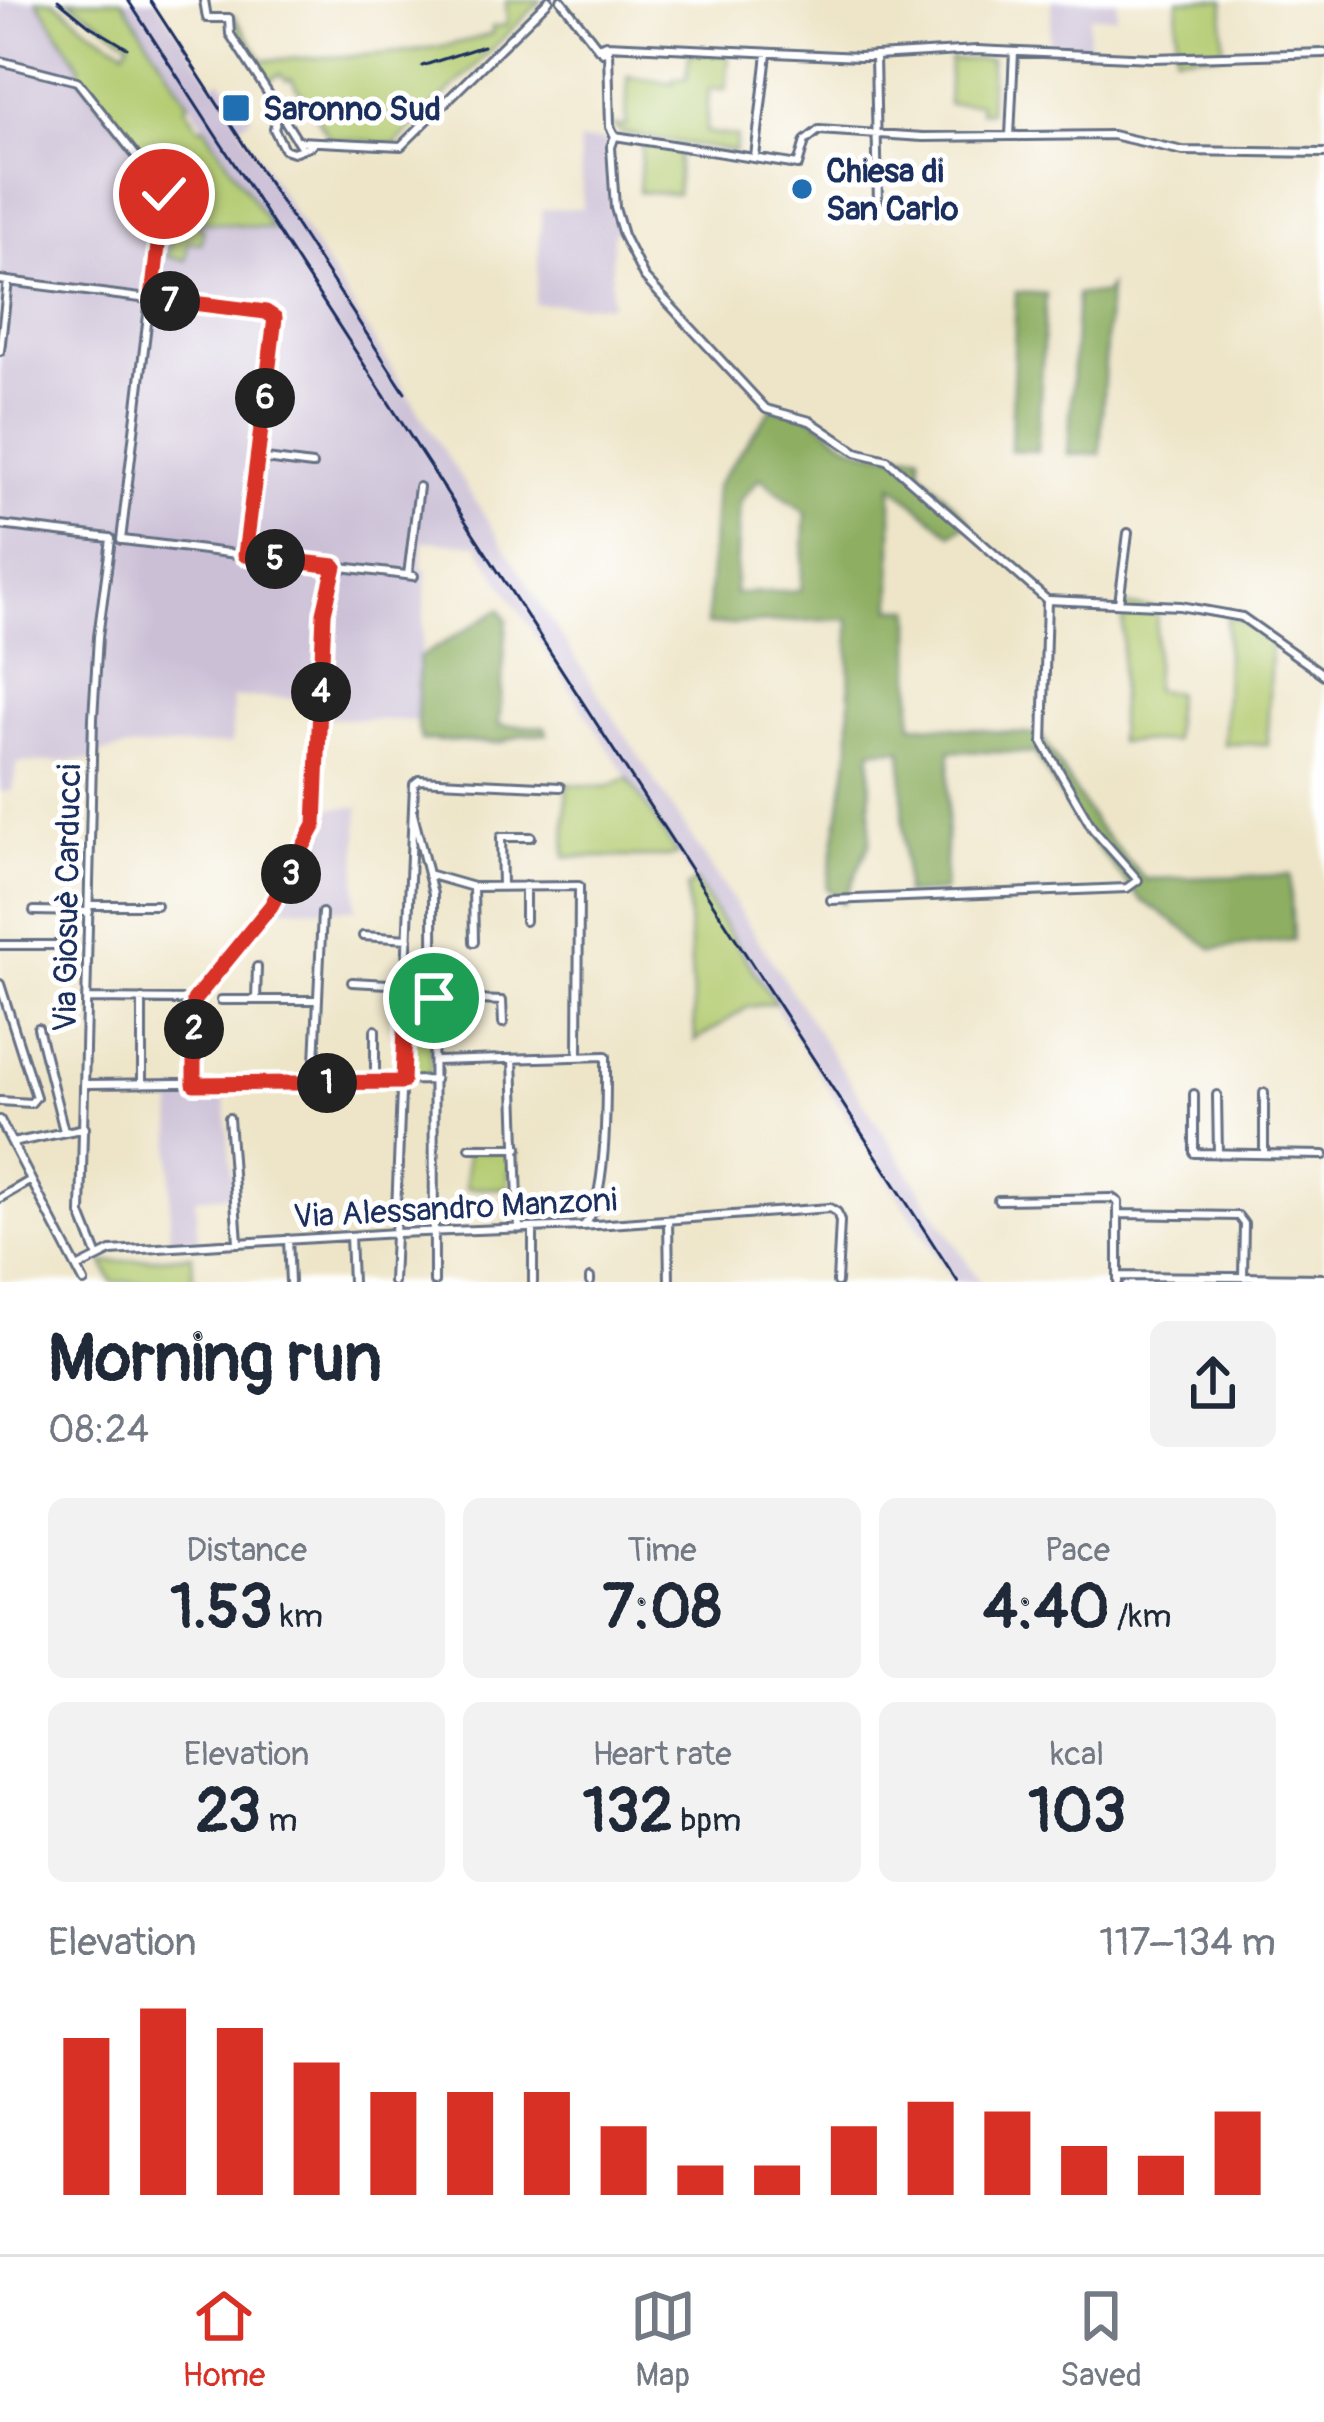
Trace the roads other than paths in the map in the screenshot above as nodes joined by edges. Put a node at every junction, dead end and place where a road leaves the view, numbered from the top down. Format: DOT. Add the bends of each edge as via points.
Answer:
graph roads {
  1 [pos="204,0"];
  2 [pos="549,0"];
  3 [pos="561,0"];
  4 [pos="607,47"];
  5 [pos="1014,52"];
  6 [pos="1324,52"];
  7 [pos="767,54"];
  8 [pos="875,56"];
  9 [pos="0,61"];
  10 [pos="281,122"];
  11 [pos="877,135"];
  12 [pos="615,136"];
  13 [pos="1010,136"];
  14 [pos="299,141"];
  15 [pos="315,143"];
  16 [pos="296,151"];
  17 [pos="1324,153"];
  18 [pos="755,158"];
  19 [pos="878,204"];
  20 [pos="4,280"];
  21 [pos="152,298"];
  22 [pos="0,351"];
  23 [pos="258,458"];
  24 [pos="312,465"];
  25 [pos="419,488"];
  26 [pos="0,525"];
  27 [pos="1128,533"];
  28 [pos="111,538"];
  29 [pos="121,540"];
  30 [pos="245,555"];
  31 [pos="335,566"];
  32 [pos="1047,600"];
  33 [pos="1119,603"];
  34 [pos="1324,675"];
  35 [pos="560,787"];
  36 [pos="412,809"];
  37 [pos="531,837"];
  38 [pos="431,874"];
  39 [pos="502,886"];
  40 [pos="525,886"];
  41 [pos="473,887"];
  42 [pos="831,900"];
  43 [pos="156,905"];
  44 [pos="89,908"];
  45 [pos="34,911"];
  46 [pos="322,914"];
  47 [pos="525,921"];
  48 [pos="363,936"];
  49 [pos="408,939"];
  50 [pos="474,942"];
  51 [pos="0,945"];
  52 [pos="64,945"];
  53 [pos="256,967"];
  54 [pos="352,982"];
  55 [pos="0,984"];
  56 [pos="407,985"];
  57 [pos="406,997"];
  58 [pos="434,998"];
  59 [pos="88,999"];
  60 [pos="142,999"];
  61 [pos="194,1000"];
  62 [pos="221,1000"];
  63 [pos="256,1000"];
  64 [pos="318,1000"];
  65 [pos="502,1023"];
  66 [pos="38,1028"];
  67 [pos="375,1030"];
  68 [pos="578,1057"];
  69 [pos="513,1059"];
  70 [pos="435,1060"];
  71 [pos="435,1080"];
  72 [pos="403,1082"];
  73 [pos="314,1083"];
  74 [pos="375,1083"];
  75 [pos="87,1084"];
  76 [pos="142,1084"];
  77 [pos="194,1084"];
  78 [pos="1264,1093"];
  79 [pos="1194,1094"];
  80 [pos="1217,1095"];
  81 [pos="0,1101"];
  82 [pos="229,1118"];
  83 [pos="0,1120"];
  84 [pos="85,1128"];
  85 [pos="64,1131"];
  86 [pos="12,1143"];
  87 [pos="470,1148"];
  88 [pos="518,1148"];
  89 [pos="1218,1154"];
  90 [pos="1264,1154"];
  91 [pos="1324,1155"];
  92 [pos="32,1180"];
  93 [pos="0,1198"];
  94 [pos="998,1201"];
  95 [pos="1119,1214"];
  96 [pos="668,1220"];
  97 [pos="582,1226"];
  98 [pos="532,1228"];
  99 [pos="519,1229"];
  100 [pos="434,1232"];
  101 [pos="396,1233"];
  102 [pos="350,1236"];
  103 [pos="288,1239"];
  104 [pos="238,1242"];
  105 [pos="98,1257"];
  106 [pos="77,1268"];
  107 [pos="1244,1277"];
  108 [pos="1324,1278"];
  109 [pos="1118,1279"];
  110 [pos="84,1282"];
  111 [pos="290,1282"];
  112 [pos="352,1282"];
  113 [pos="393,1282"];
  114 [pos="434,1282"];
  115 [pos="533,1282"];
  116 [pos="669,1282"];
  117 [pos="837,1282"];
  1 -- 10 [label="street" via="206,17 228,17"];
  2 -- 15 [label="street" via="401,146"];
  3 -- 4 [label="street"];
  4 -- 7 [label="street"];
  4 -- 12 [label="street"];
  5 -- 6 [label="street"];
  5 -- 8 [label="street"];
  5 -- 13 [label="street"];
  7 -- 8 [label="street"];
  7 -- 18 [label="street"];
  8 -- 11 [label="street"];
  9 -- 21 [label="street" via="77,81 161,187"];
  10 -- 14 [label="street"];
  10 -- 16 [label="street" via="274,132"];
  11 -- 13 [label="street"];
  11 -- 18 [label="street" via="820,130 805,141 801,164"];
  11 -- 19 [label="street"];
  12 -- 18 [label="street"];
  12 -- 32 [label="street" via="615,208 644,277 763,406 887,460"];
  13 -- 17 [label="street" via="1112,135 1183,151"];
  14 -- 15 [label="street"];
  14 -- 16 [label="street"];
  15 -- 16 [label="street"];
  20 -- 21 [label="street"];
  20 -- 22 [label="street"];
  21 -- 23 [label="street" via="274,316"];
  21 -- 29 [label="street"];
  23 -- 24 [label="street"];
  23 -- 30 [label="street"];
  25 -- 31 [label="street" via="411,576"];
  26 -- 28 [label="street"];
  27 -- 33 [label="street"];
  28 -- 29 [label="street"];
  28 -- 44 [label="street, Via Giosuè Carducci" via="93,718"];
  29 -- 30 [label="street"];
  30 -- 31 [label="street"];
  31 -- 61 [label="street" via="324,613 315,825 271,906"];
  32 -- 33 [label="street"];
  32 -- 42 [label="street" via="1042,743 1093,829 1138,880 1127,888"];
  33 -- 34 [label="street" via="1242,617"];
  35 -- 36 [label="street" via="419,780"];
  36 -- 38 [label="street"];
  36 -- 49 [label="street"];
  37 -- 39 [label="street" via="501,837"];
  38 -- 41 [label="street"];
  38 -- 58 [label="street"];
  39 -- 40 [label="street"];
  39 -- 41 [label="street"];
  40 -- 47 [label="street"];
  40 -- 68 [label="street" via="578,886"];
  41 -- 50 [label="street"];
  43 -- 44 [label="street"];
  44 -- 45 [label="street"];
  44 -- 59 [label="street, Via Giosuè Carducci"];
  46 -- 64 [label="street"];
  48 -- 49 [label="street"];
  49 -- 56 [label="street"];
  51 -- 52 [label="street"];
  53 -- 63 [label="street"];
  54 -- 56 [label="street"];
  55 -- 81 [label="street" via="36,1097"];
  56 -- 57 [label="street"];
  57 -- 58 [label="street"];
  57 -- 72 [label="street"];
  58 -- 65 [label="street" via="502,1001"];
  58 -- 70 [label="street"];
  59 -- 60 [label="street"];
  59 -- 75 [label="street, Via Giosuè Carducci"];
  60 -- 61 [label="street"];
  60 -- 76 [label="street"];
  61 -- 77 [label="street"];
  62 -- 63 [label="street"];
  63 -- 64 [label="street"];
  64 -- 73 [label="street"];
  66 -- 85 [label="street"];
  67 -- 74 [label="street"];
  68 -- 69 [label="street"];
  68 -- 97 [label="street" via="606,1056 596,1212"];
  69 -- 70 [label="street"];
  69 -- 88 [label="street"];
  70 -- 71 [label="street"];
  71 -- 72 [label="street"];
  71 -- 100 [label="street"];
  72 -- 74 [label="street"];
  72 -- 101 [label="street"];
  73 -- 74 [label="street"];
  73 -- 77 [label="street"];
  75 -- 76 [label="street"];
  75 -- 84 [label="street, Via Giosuè Carducci"];
  76 -- 77 [label="street"];
  78 -- 90 [label="street"];
  79 -- 89 [label="street" via="1194,1154"];
  80 -- 89 [label="street"];
  82 -- 104 [label="street"];
  83 -- 86 [label="street"];
  84 -- 85 [label="street"];
  84 -- 105 [label="street, Via Giosuè Carducci" via="81,1214"];
  85 -- 86 [label="street"];
  86 -- 92 [label="street"];
  87 -- 88 [label="street"];
  88 -- 99 [label="street"];
  89 -- 90 [label="street"];
  90 -- 91 [label="street"];
  92 -- 93 [label="street"];
  92 -- 106 [label="street"];
  94 -- 95 [label="street" via="1112,1198"];
  95 -- 107 [label="street" via="1238,1216"];
  95 -- 109 [label="street"];
  96 -- 97 [label="street, Via Alessandro Manzoni"];
  96 -- 116 [label="street"];
  96 -- 117 [label="street, Via Alessandro Manzoni" via="837,1212"];
  97 -- 98 [label="street, Via Alessandro Manzoni"];
  98 -- 99 [label="street, Via Alessandro Manzoni"];
  98 -- 115 [label="street"];
  99 -- 100 [label="street, Via Alessandro Manzoni"];
  100 -- 101 [label="street, Via Alessandro Manzoni"];
  100 -- 114 [label="street"];
  101 -- 102 [label="street, Via Alessandro Manzoni"];
  101 -- 113 [label="street"];
  102 -- 103 [label="street, Via Alessandro Manzoni"];
  102 -- 112 [label="street"];
  103 -- 104 [label="street, Via Alessandro Manzoni"];
  103 -- 111 [label="street"];
  104 -- 105 [label="street, Via Alessandro Manzoni"];
  105 -- 106 [label="street, Via Alessandro Manzoni"];
  106 -- 110 [label="street"];
  107 -- 108 [label="street"];
  107 -- 109 [label="street"];
}
